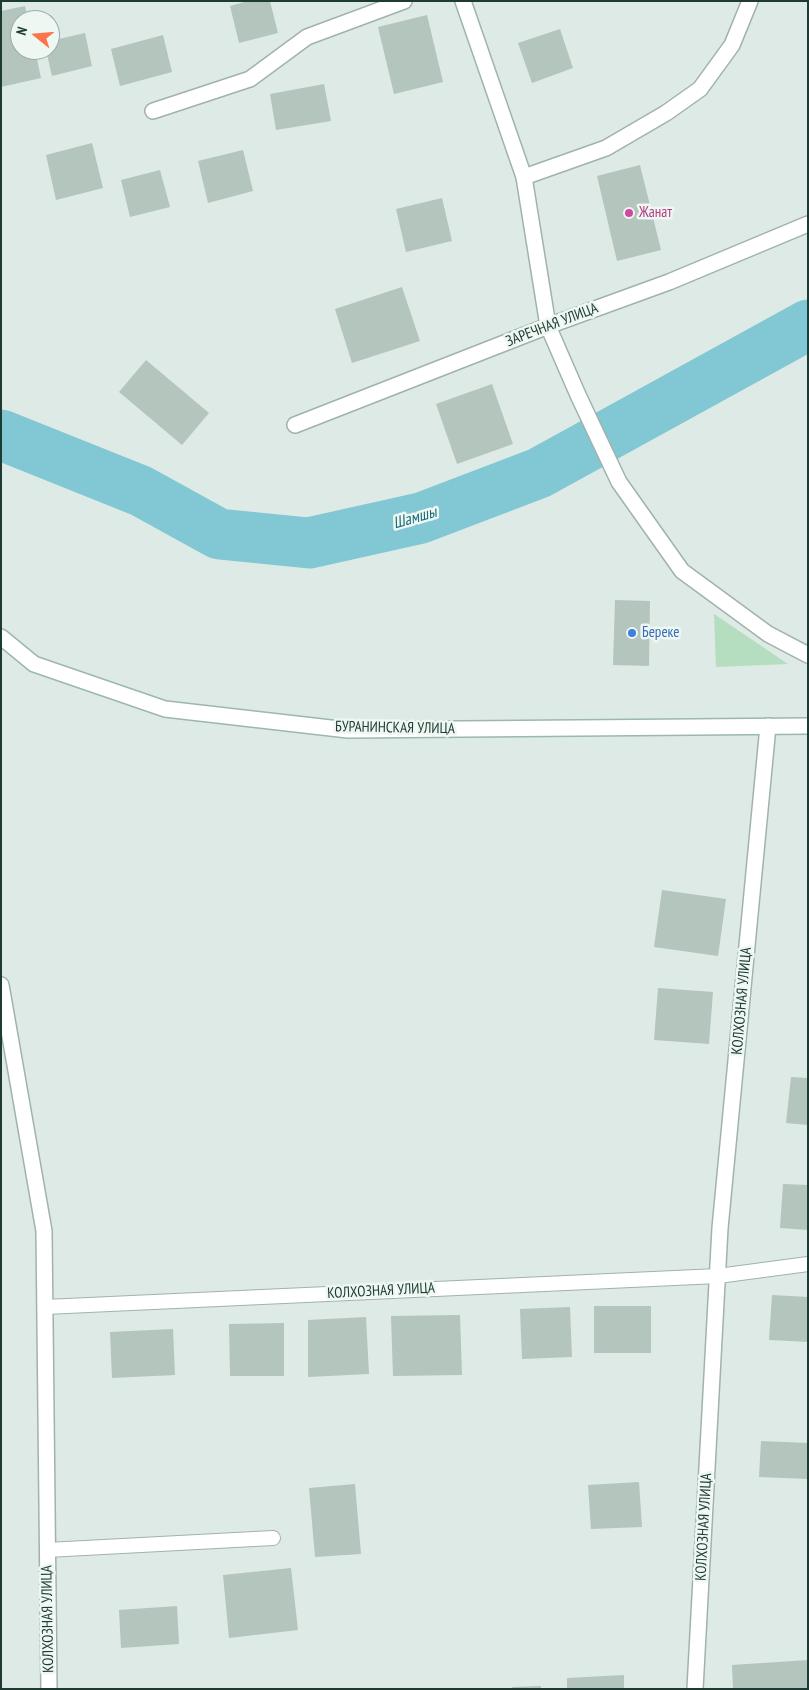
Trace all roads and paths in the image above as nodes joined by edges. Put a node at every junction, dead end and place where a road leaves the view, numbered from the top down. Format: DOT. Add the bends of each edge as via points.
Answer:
graph roads {
  1 [pos="404,1"];
  2 [pos="463,1"];
  3 [pos="750,1"];
  4 [pos="153,111"];
  5 [pos="524,178"];
  6 [pos="808,224"];
  7 [pos="548,326"];
  8 [pos="295,425"];
  9 [pos="1,637"];
  10 [pos="808,655"];
  11 [pos="768,726"];
  12 [pos="808,726"];
  13 [pos="1,985"];
  14 [pos="808,1264"];
  15 [pos="718,1276"];
  16 [pos="45,1307"];
  17 [pos="274,1538"];
  18 [pos="47,1550"];
  19 [pos="49,1689"];
  20 [pos="696,1689"];
  1 -- 4 [label="street" via="306,37 250,79"];
  2 -- 5 [label="street"];
  3 -- 5 [label="street" via="732,45 700,89 606,148"];
  5 -- 7 [label="street"];
  6 -- 7 [label="street, ЗАРЕЧНАЯ УЛИЦА" via="669,282"];
  7 -- 8 [label="street, ЗАРЕЧНАЯ УЛИЦА"];
  7 -- 10 [label="street" via="619,482 682,571 768,634"];
  9 -- 11 [label="street, БУРАНИНСКАЯ УЛИЦА" via="34,664 165,709 348,730"];
  11 -- 12 [label="street, БУРАНИНСКАЯ УЛИЦА"];
  11 -- 15 [label="street, КОЛХОЗНАЯ УЛИЦА"];
  13 -- 16 [label="street, КОЛХОЗНАЯ УЛИЦА" via="44,1231"];
  14 -- 15 [label="lane, КОЛХОЗНАЯ УЛИЦА"];
  15 -- 16 [label="lane, КОЛХОЗНАЯ УЛИЦА"];
  15 -- 20 [label="street, КОЛХОЗНАЯ УЛИЦА"];
  16 -- 18 [label="street, КОЛХОЗНАЯ УЛИЦА"];
  17 -- 18 [label="lane, КОЛХОЗНАЯ УЛИЦА"];
  18 -- 19 [label="street, КОЛХОЗНАЯ УЛИЦА"];
}
